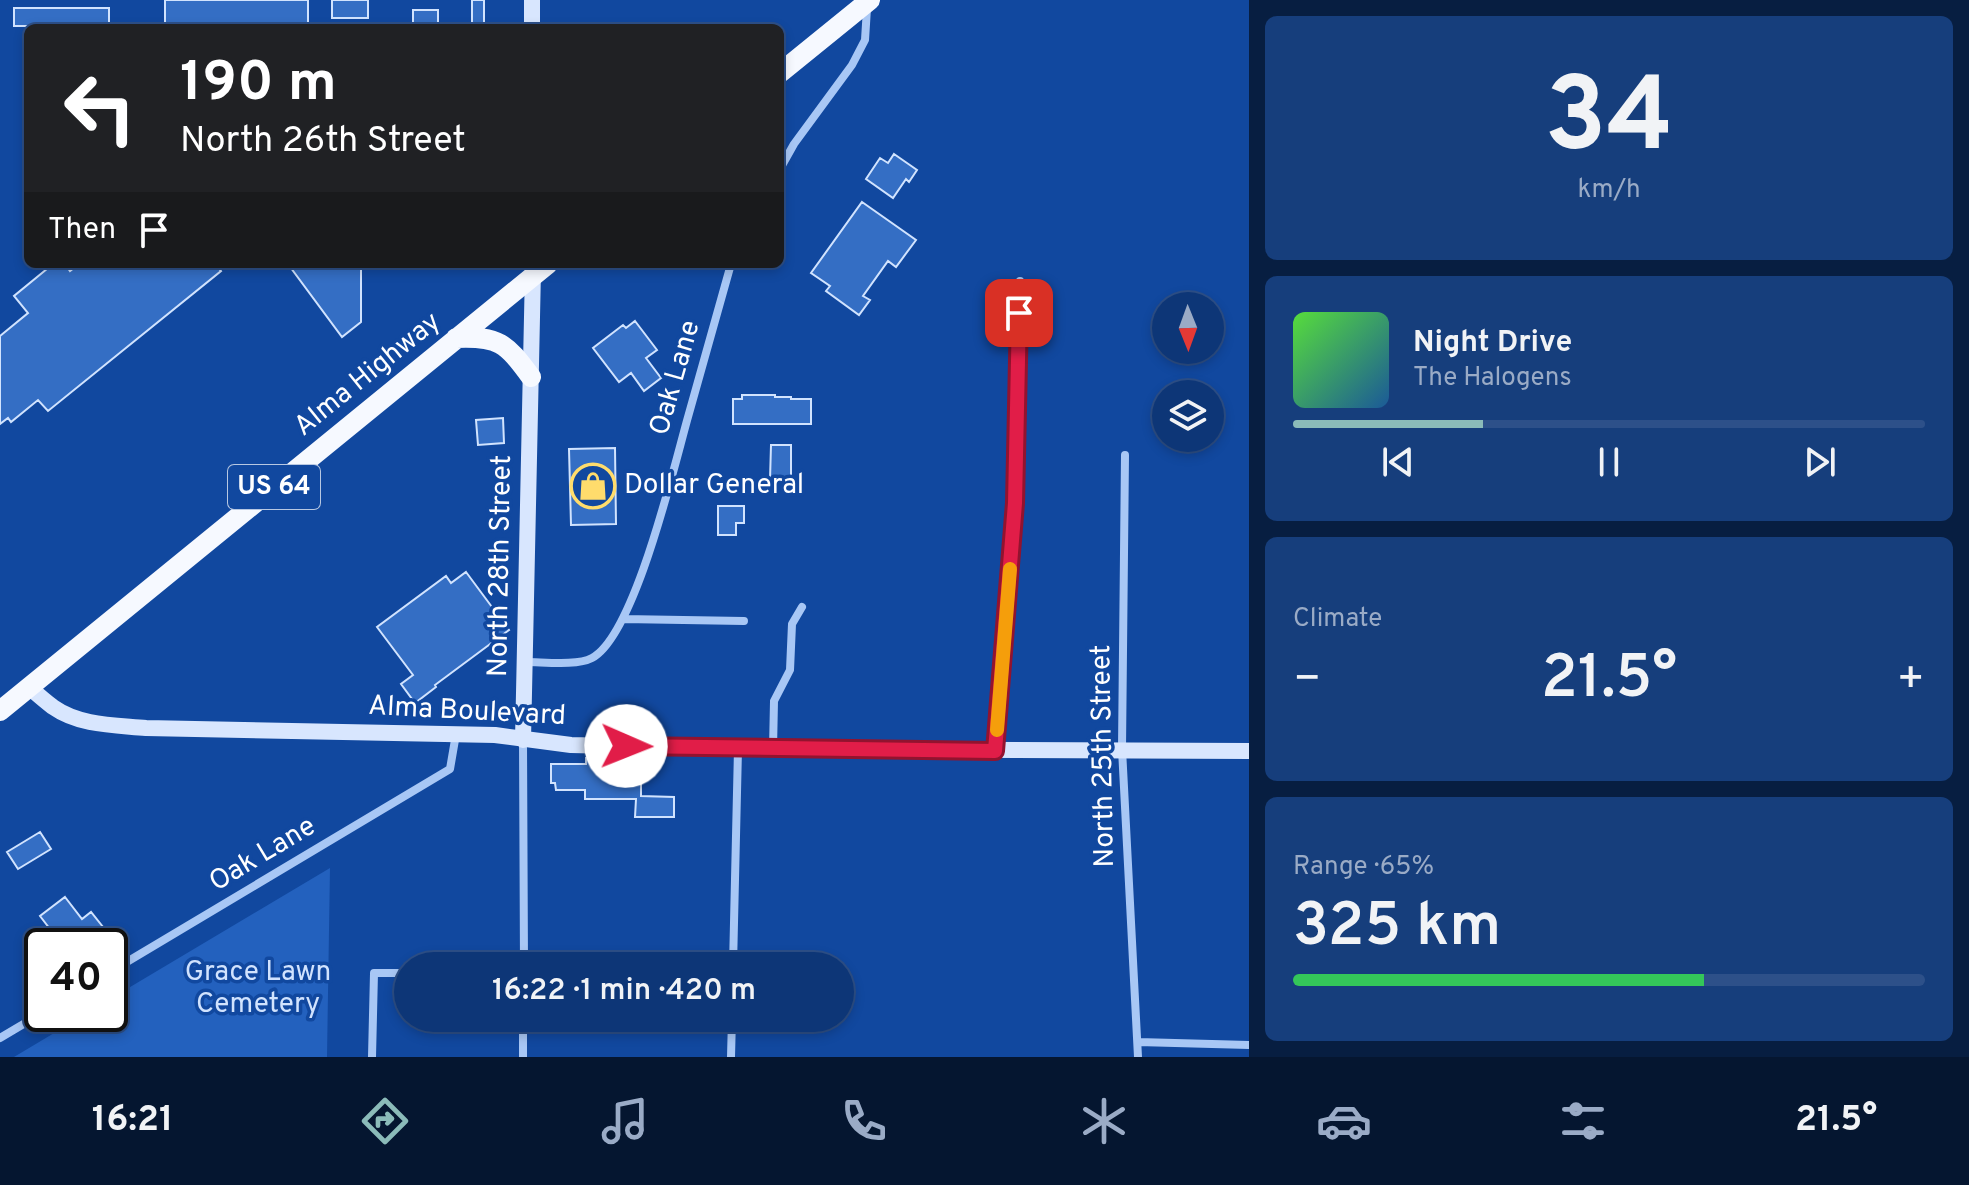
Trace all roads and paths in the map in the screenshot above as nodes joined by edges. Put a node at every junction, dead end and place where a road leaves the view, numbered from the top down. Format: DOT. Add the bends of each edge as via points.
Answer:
graph roads {
  1 [pos="532,0"];
  2 [pos="867,1"];
  3 [pos="532,24"];
  4 [pos="784,70"];
  5 [pos="784,162"];
  6 [pos="538,268"];
  7 [pos="730,268"];
  8 [pos="1020,281"];
  9 [pos="456,338"];
  10 [pos="531,377"];
  11 [pos="1125,455"];
  12 [pos="802,607"];
  13 [pos="623,619"];
  14 [pos="744,621"];
  15 [pos="526,662"];
  16 [pos="29,687"];
  17 [pos="0,711"];
  18 [pos="456,733"];
  19 [pos="523,740"];
  20 [pos="738,749"];
  21 [pos="773,749"];
  22 [pos="1122,749"];
  23 [pos="995,751"];
  24 [pos="1249,751"];
  25 [pos="524,952"];
  26 [pos="733,952"];
  27 [pos="128,961"];
  28 [pos="394,973"];
  29 [pos="24,1024"];
  30 [pos="523,1032"];
  31 [pos="732,1032"];
  32 [pos="0,1038"];
  33 [pos="1138,1042"];
  34 [pos="1249,1045"];
  35 [pos="372,1057"];
  36 [pos="523,1057"];
  37 [pos="731,1057"];
  38 [pos="1138,1057"];
  1 -- 3 [label="street"];
  2 -- 4 [label="main road"];
  2 -- 5 [label="street" via="865,40"];
  6 -- 9 [label="main road, Alma Highway / US 64"];
  6 -- 10 [label="street, North 28th Street"];
  7 -- 13 [label="street, Oak Lane" via="649,556"];
  8 -- 23 [label="street" via="1015,503"];
  9 -- 10 [label="main road" via="498,341"];
  9 -- 16 [label="main road, Alma Highway / US 64"];
  10 -- 15 [label="street, North 28th Street"];
  11 -- 22 [label="street, North 25th Street"];
  12 -- 21 [label="street" via="792,624 790,670 774,701"];
  13 -- 14 [label="street"];
  13 -- 15 [label="street, Oak Lane" via="593,658"];
  15 -- 19 [label="street, North 28th Street"];
  16 -- 17 [label="main road, Alma Highway / US 64"];
  16 -- 18 [label="street, Alma Boulevard" via="74,719 107,724"];
  18 -- 19 [label="street, Alma Boulevard"];
  18 -- 27 [label="street, Oak Lane" via="450,769"];
  19 -- 20 [label="street, Alma Boulevard"];
  19 -- 25 [label="street, North 28th Street"];
  20 -- 21 [label="street, Alma Boulevard"];
  20 -- 26 [label="street"];
  21 -- 23 [label="street, Alma Boulevard"];
  22 -- 23 [label="street, Alma Boulevard"];
  22 -- 24 [label="street, Alma Boulevard"];
  22 -- 33 [label="street, North 25th Street"];
  28 -- 35 [label="street" via="374,973"];
  29 -- 32 [label="street"];
  30 -- 36 [label="street"];
  31 -- 37 [label="street"];
  33 -- 34 [label="street"];
  33 -- 38 [label="street, North 25th Street"];
}
